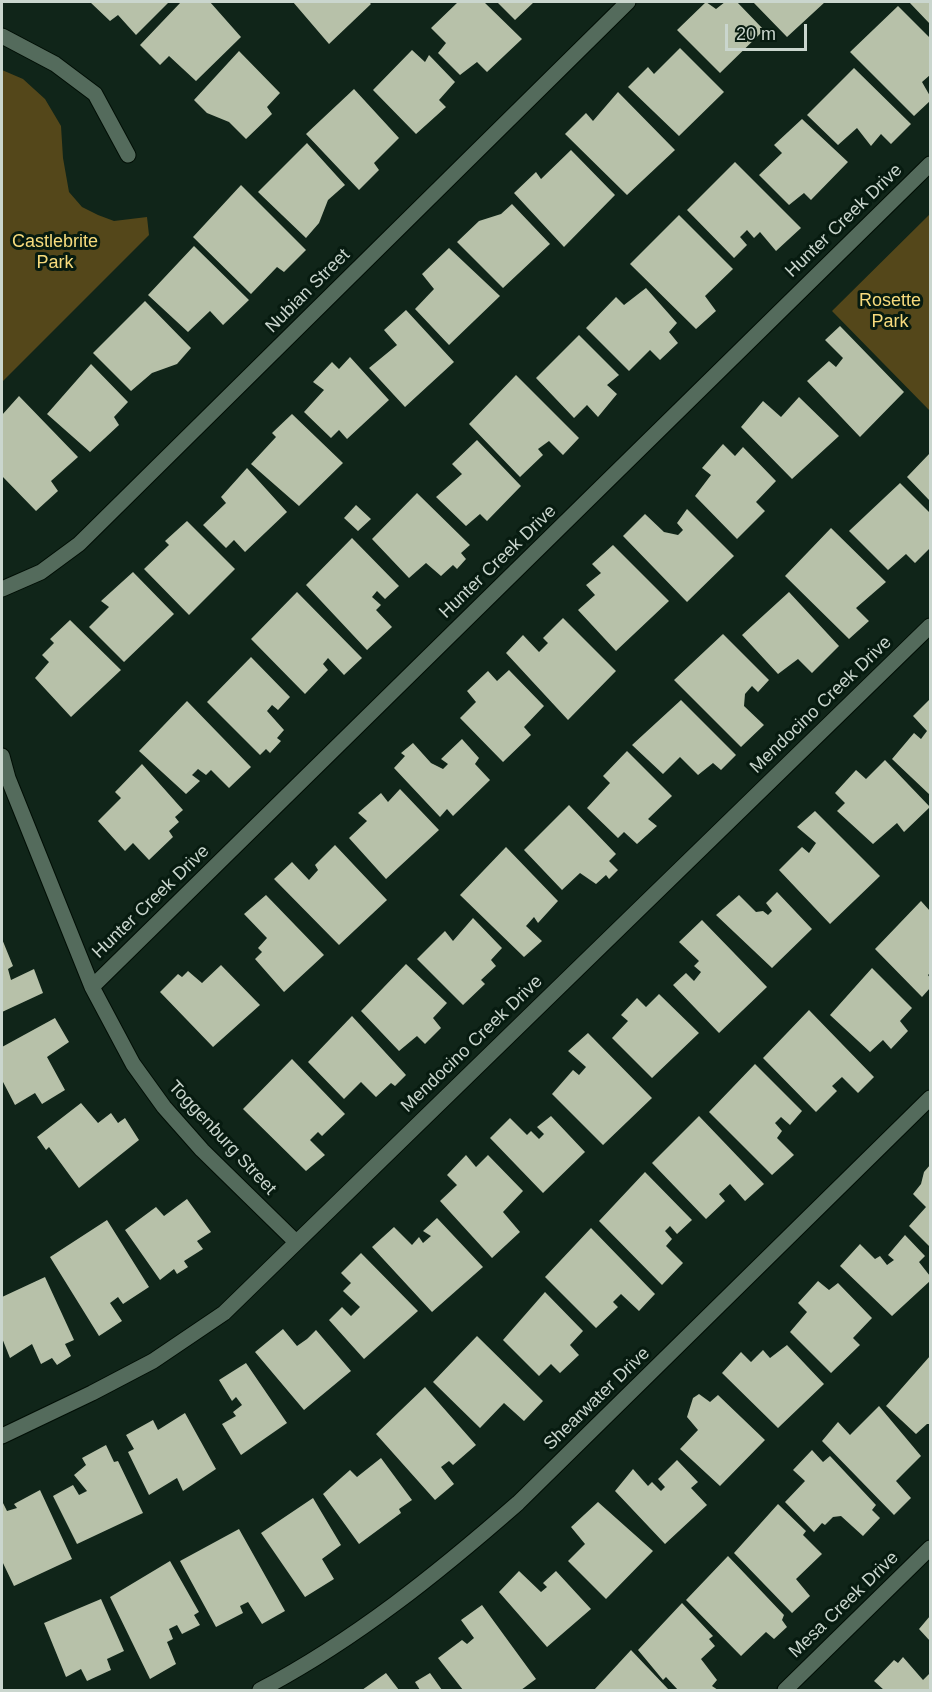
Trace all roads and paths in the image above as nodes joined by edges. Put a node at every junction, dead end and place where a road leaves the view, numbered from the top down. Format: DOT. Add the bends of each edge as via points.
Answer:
graph roads {
  1 [pos="628,2"];
  2 [pos="2,36"];
  3 [pos="128,155"];
  4 [pos="930,164"];
  5 [pos="2,589"];
  6 [pos="930,626"];
  7 [pos="2,756"];
  8 [pos="92,987"];
  9 [pos="930,1098"];
  10 [pos="296,1242"];
  11 [pos="2,1436"];
  12 [pos="930,1548"];
  13 [pos="260,1690"];
  14 [pos="787,1690"];
  1 -- 5 [label="street, Nubian Street" via="79,544 41,572"];
  2 -- 3 [label="street" via="55,63 95,94"];
  4 -- 8 [label="street, Hunter Creek Drive"];
  6 -- 10 [label="street, Mendocino Creek Drive"];
  7 -- 8 [label="street, Toggenburg Street"];
  8 -- 10 [label="street, Toggenburg Street" via="133,1064 164,1107"];
  9 -- 13 [label="street, Shearwater Drive" via="518,1503 376,1618"];
  10 -- 11 [label="street, Mendocino Creek Drive" via="224,1313 153,1362"];
  12 -- 14 [label="street, Mesa Creek Drive"];
}
